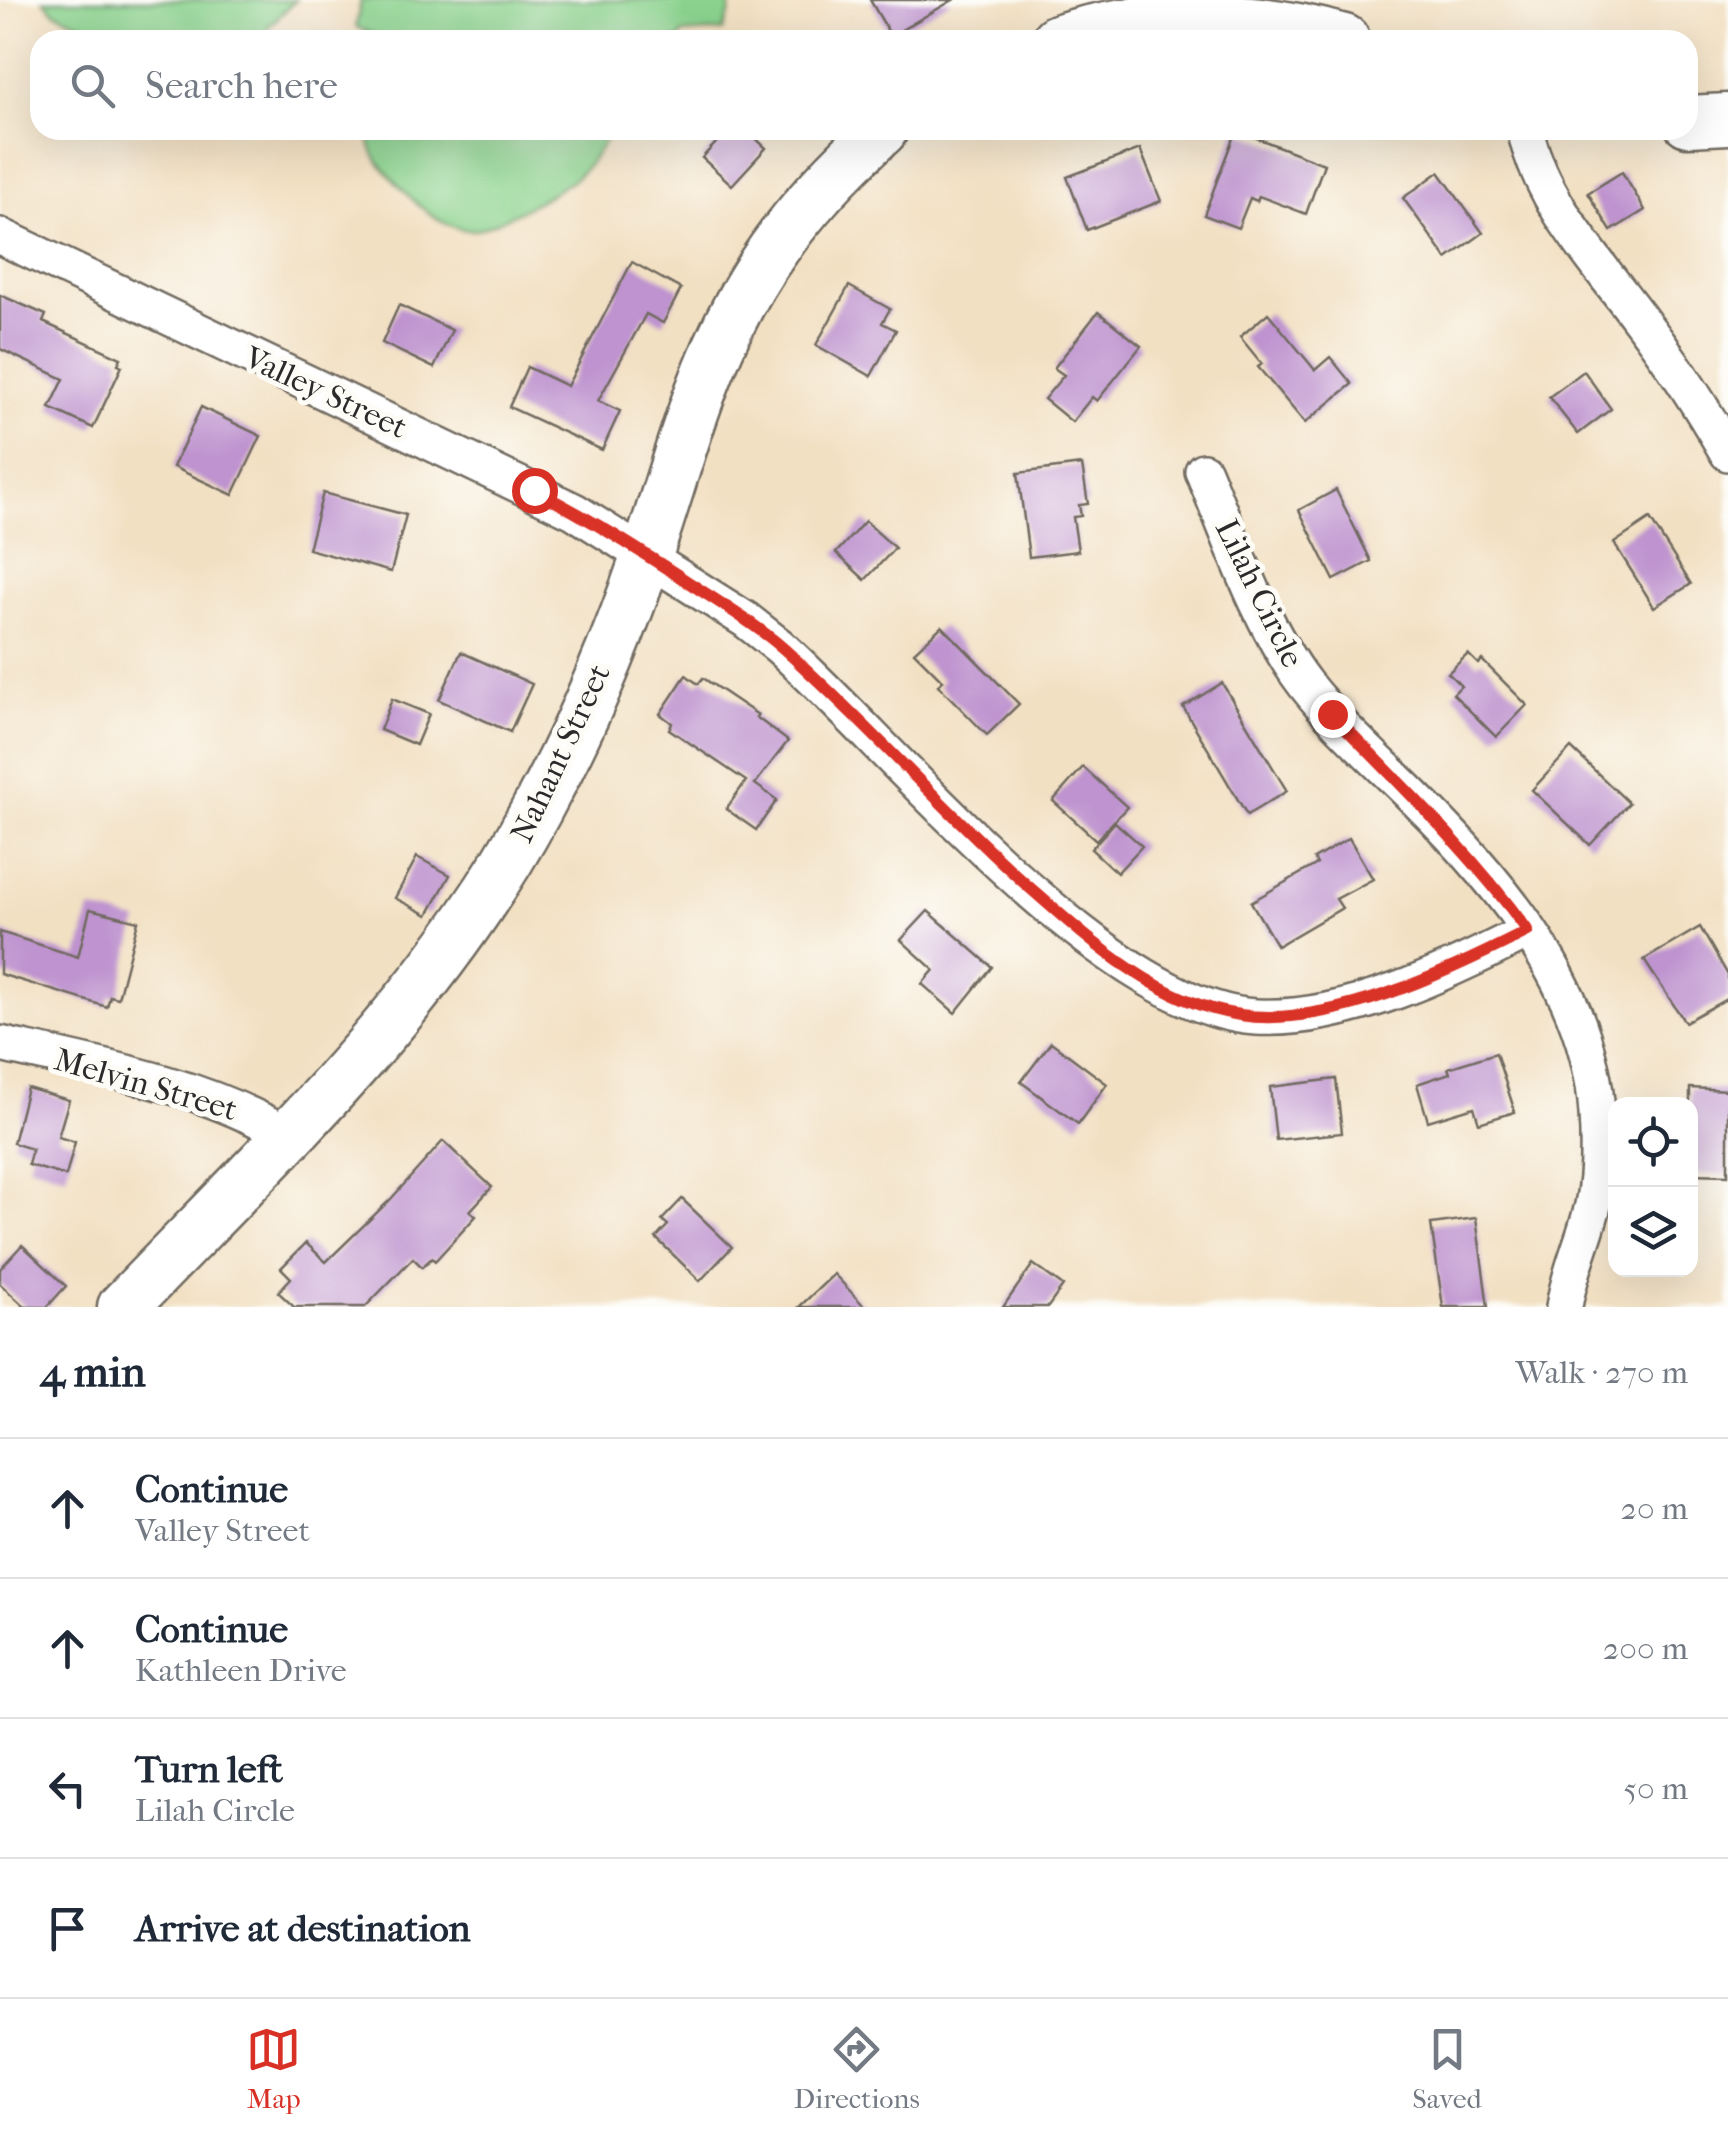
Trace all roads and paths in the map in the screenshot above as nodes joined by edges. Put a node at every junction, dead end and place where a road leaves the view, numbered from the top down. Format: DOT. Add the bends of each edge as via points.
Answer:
graph roads {
  1 [pos="1103,30"];
  2 [pos="1303,30"];
  3 [pos="1728,118"];
  4 [pos="1698,120"];
  5 [pos="872,140"];
  6 [pos="1528,140"];
  7 [pos="0,236"];
  8 [pos="1728,453"];
  9 [pos="1203,471"];
  10 [pos="647,555"];
  11 [pos="1528,931"];
  12 [pos="0,1044"];
  13 [pos="288,1136"];
  14 [pos="123,1307"];
  15 [pos="1564,1307"];
  1 -- 2 [label="main road" via="1183,20"];
  3 -- 4 [label="main road"];
  5 -- 10 [label="main road, Nahant Street" via="806,205 740,303 689,420"];
  6 -- 8 [label="street" via="1555,204 1664,352"];
  7 -- 10 [label="street, Valley Street" via="493,469"];
  9 -- 11 [label="street, Lilah Circle" via="1302,681 1454,838"];
  10 -- 11 [label="street, Valley Street" via="780,646 1062,916 1138,973 1196,1004 1262,1017 1355,1003 1457,967"];
  10 -- 13 [label="main road, Nahant Street" via="558,769 488,896 380,1036"];
  11 -- 15 [label="street, Lilah Circle" via="1581,1026 1598,1114 1593,1202"];
  12 -- 13 [label="street, Melvin Street" via="192,1092"];
  13 -- 14 [label="main road, Nahant Street"];
}
